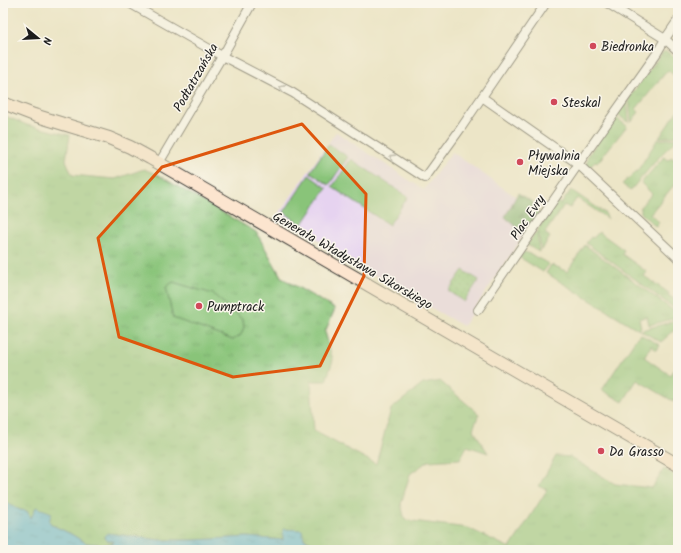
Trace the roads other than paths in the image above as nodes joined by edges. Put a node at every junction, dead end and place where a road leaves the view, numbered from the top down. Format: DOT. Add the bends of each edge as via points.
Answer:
graph roads {
  1 [pos="129,3"];
  2 [pos="252,3"];
  3 [pos="546,3"];
  4 [pos="607,3"];
  5 [pos="678,20"];
  6 [pos="665,39"];
  7 [pos="678,51"];
  8 [pos="222,56"];
  9 [pos="482,97"];
  10 [pos="3,103"];
  11 [pos="159,163"];
  12 [pos="578,164"];
  13 [pos="678,258"];
  14 [pos="478,310"];
  15 [pos="678,465"];
  1 -- 8 [label="street"];
  2 -- 8 [label="street, Podtatrzańska"];
  3 -- 9 [label="street"];
  4 -- 6 [label="street"];
  5 -- 6 [label="street, Plac Evry"];
  6 -- 7 [label="street"];
  6 -- 12 [label="street, Plac Evry"];
  9 -- 8 [label="street, one-way" via="425,178 293,93"];
  8 -- 11 [label="street, Podtatrzańska"];
  9 -- 12 [label="street"];
  10 -- 11 [label="street, Generała Władysława Sikorskiego" via="109,138"];
  11 -- 15 [label="street, Generała Władysława Sikorskiego"];
  12 -- 13 [label="street"];
  12 -- 14 [label="street, Plac Evry"];
}
